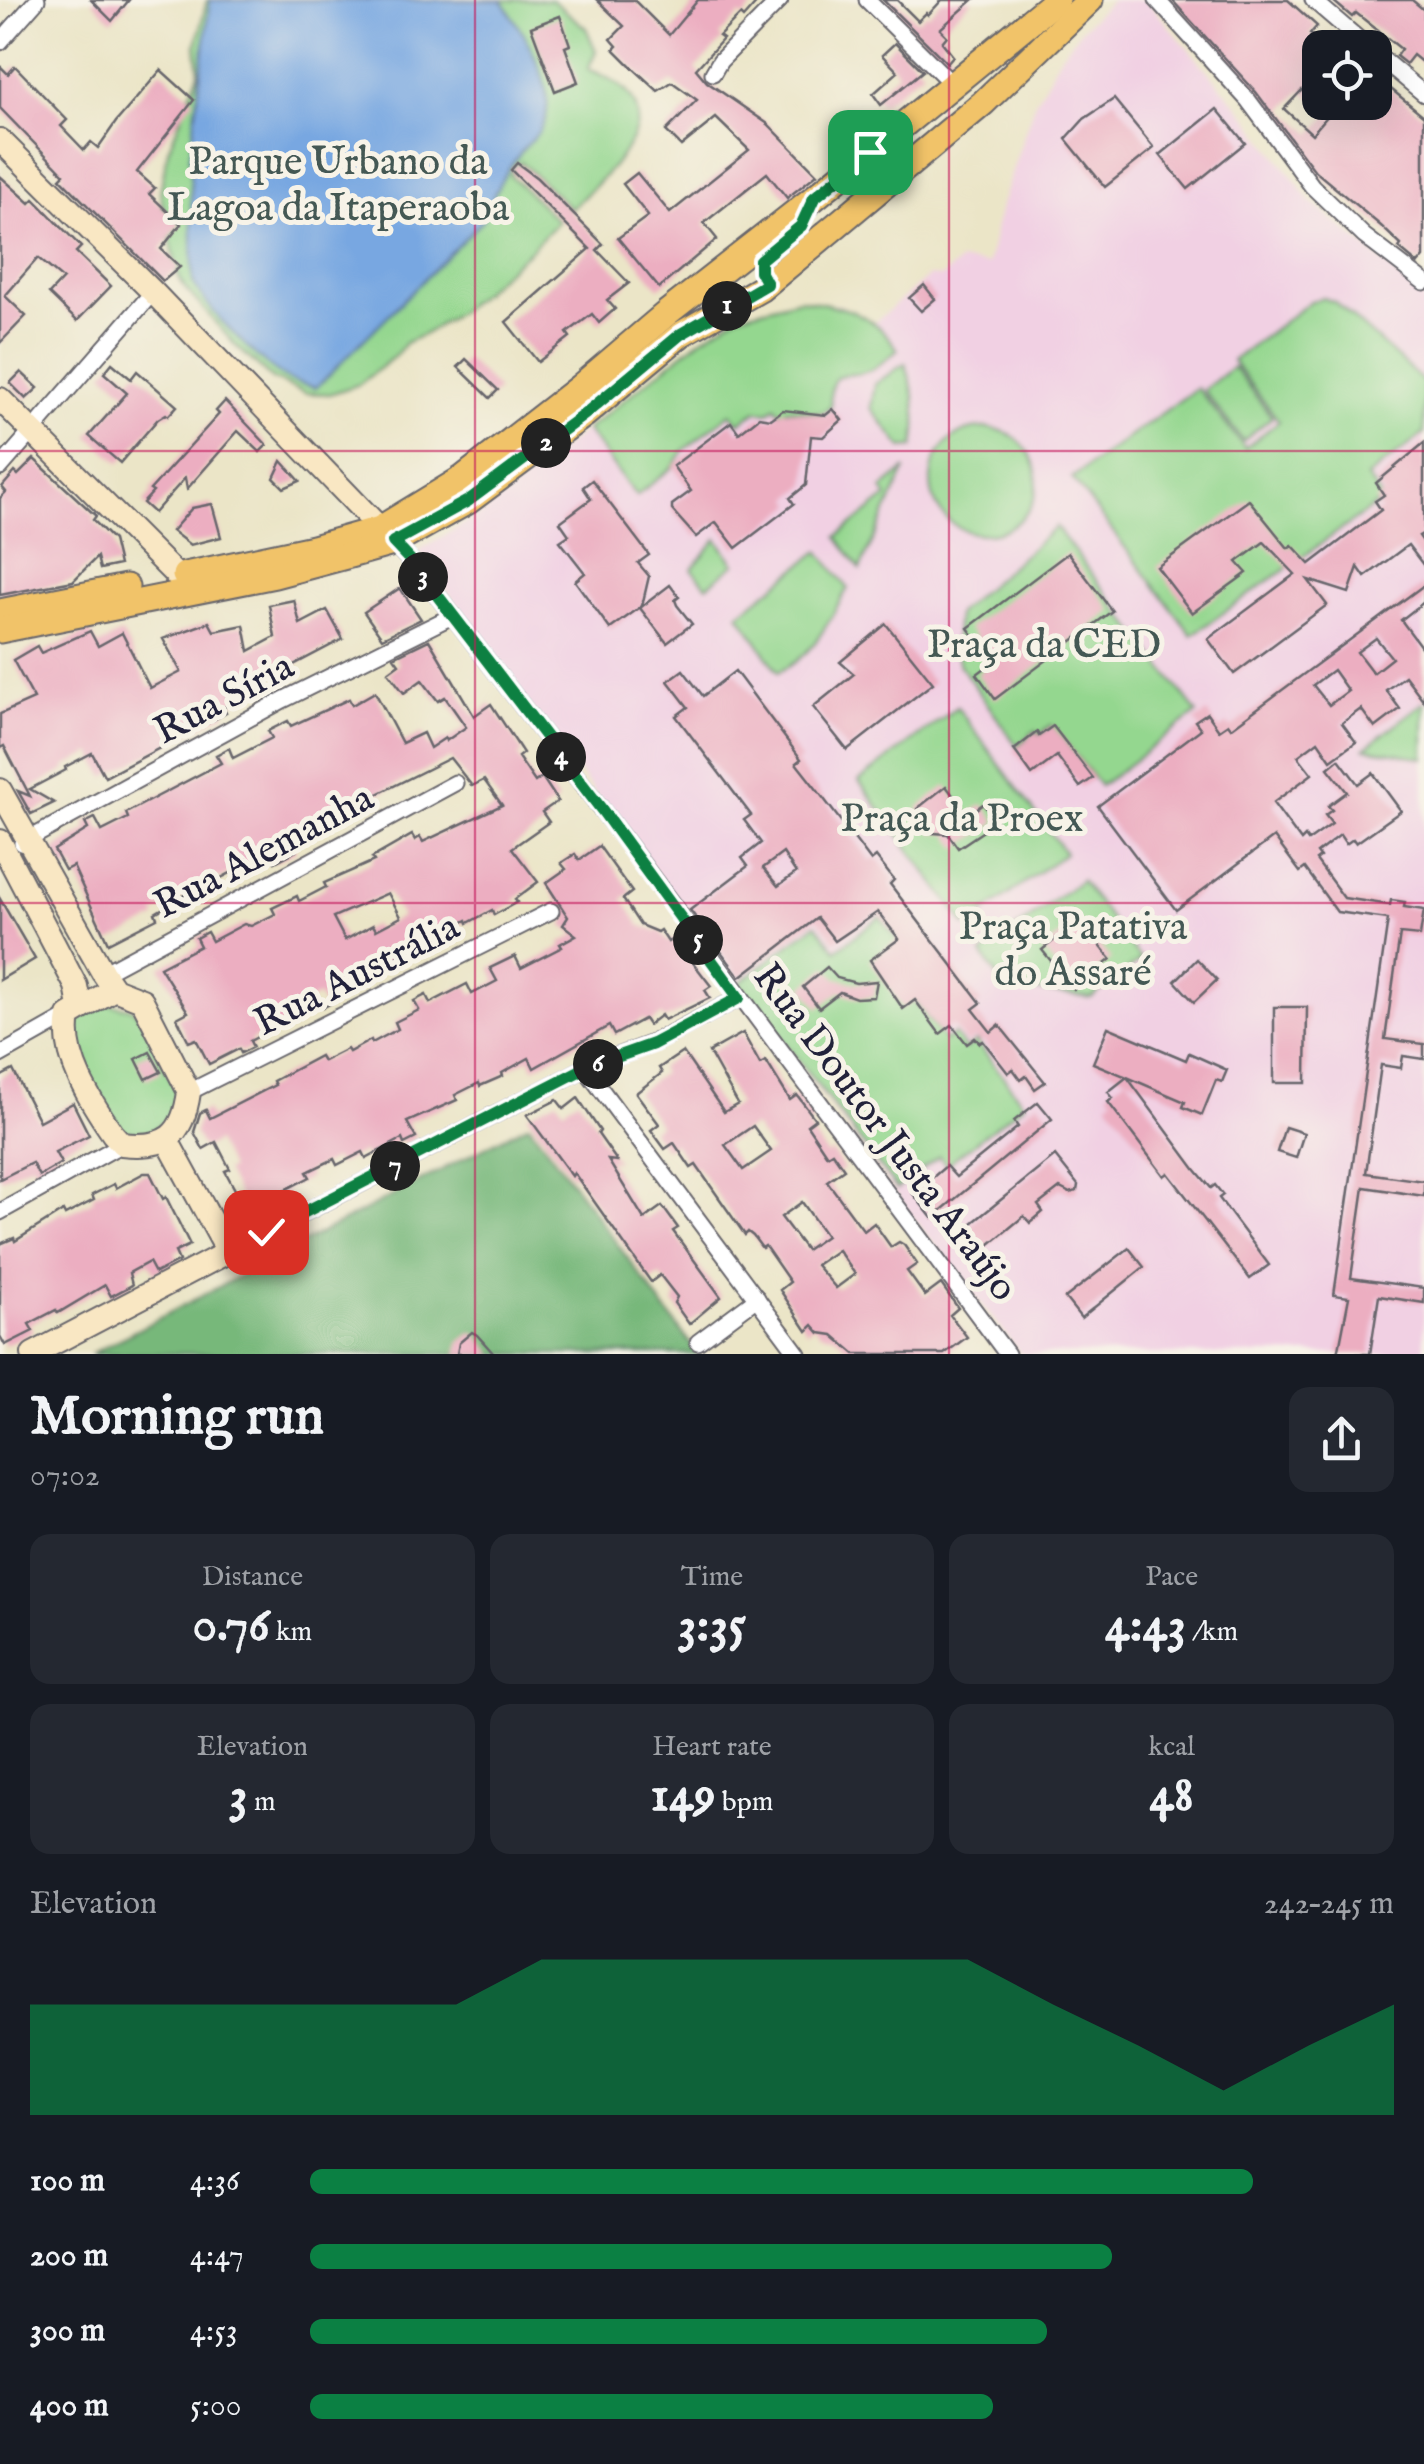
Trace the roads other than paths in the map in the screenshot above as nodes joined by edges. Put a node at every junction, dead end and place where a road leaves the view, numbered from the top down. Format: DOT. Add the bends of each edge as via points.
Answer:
graph roads {
  1 [pos="37,0"];
  2 [pos="780,0"];
  3 [pos="866,0"];
  4 [pos="1056,0"];
  5 [pos="1090,0"];
  6 [pos="1157,0"];
  7 [pos="1313,0"];
  8 [pos="1348,30"];
  9 [pos="0,42"];
  10 [pos="1392,67"];
  11 [pos="713,72"];
  12 [pos="953,84"];
  13 [pos="1424,94"];
  14 [pos="983,103"];
  15 [pos="0,140"];
  16 [pos="814,198"];
  17 [pos="1424,282"];
  18 [pos="767,284"];
  19 [pos="153,292"];
  20 [pos="0,399"];
  21 [pos="33,432"];
  22 [pos="0,468"];
  23 [pos="387,536"];
  24 [pos="185,584"];
  25 [pos="0,612"];
  26 [pos="452,616"];
  27 [pos="0,630"];
  28 [pos="455,783"];
  29 [pos="0,790"];
  30 [pos="8,847"];
  31 [pos="552,911"];
  32 [pos="108,981"];
  33 [pos="739,998"];
  34 [pos="74,1012"];
  35 [pos="0,1055"];
  36 [pos="585,1068"];
  37 [pos="189,1092"];
  38 [pos="167,1140"];
  39 [pos="122,1144"];
  40 [pos="0,1212"];
  41 [pos="228,1252"];
  42 [pos="757,1298"];
  43 [pos="698,1342"];
  44 [pos="34,1354"];
  45 [pos="798,1354"];
  46 [pos="1008,1354"];
  1 -- 9 [label="street"];
  2 -- 11 [label="street"];
  3 -- 12 [label="street"];
  4 -- 12 [label="main road"];
  5 -- 14 [label="main road"];
  6 -- 17 [label="street" via="1248,100 1312,186"];
  7 -- 8 [label="street"];
  10 -- 13 [label="street"];
  12 -- 14 [label="main road"];
  12 -- 16 [label="main road"];
  14 -- 18 [label="main road"];
  15 -- 19 [label="street, Rua Doutor Justa Araújo"];
  16 -- 18 [label="main road" via="801,226 760,260"];
  16 -- 23 [label="main road"];
  18 -- 23 [label="main road" via="681,334 468,501"];
  19 -- 21 [label="street"];
  19 -- 23 [label="street, Rua Doutor Justa Araújo"];
  20 -- 21 [label="street"];
  21 -- 22 [label="street"];
  21 -- 24 [label="street"];
  23 -- 24 [label="main road" via="275,575"];
  23 -- 26 [label="street, Rua Doutor Justa Araújo"];
  24 -- 25 [label="main road"];
  24 -- 27 [label="main road"];
  26 -- 30 [label="street, Rua Síria"];
  26 -- 33 [label="street, Rua Doutor Justa Araújo"];
  28 -- 32 [label="street, Rua Alemanha"];
  29 -- 30 [label="street"];
  30 -- 32 [label="street"];
  30 -- 34 [label="street" via="76,986"];
  31 -- 37 [label="street, Rua Austrália"];
  32 -- 34 [label="street"];
  32 -- 37 [label="street" via="142,1000"];
  33 -- 36 [label="street" via="653,1044"];
  33 -- 46 [label="street, Rua Doutor Justa Araújo"];
  34 -- 35 [label="street"];
  34 -- 39 [label="street" via="66,1030 72,1059"];
  36 -- 41 [label="street"];
  36 -- 42 [label="street"];
  37 -- 38 [label="street" via="184,1118"];
  38 -- 39 [label="street"];
  38 -- 41 [label="street"];
  39 -- 40 [label="street"];
  41 -- 44 [label="street"];
  42 -- 43 [label="street"];
  42 -- 45 [label="street"];
}
